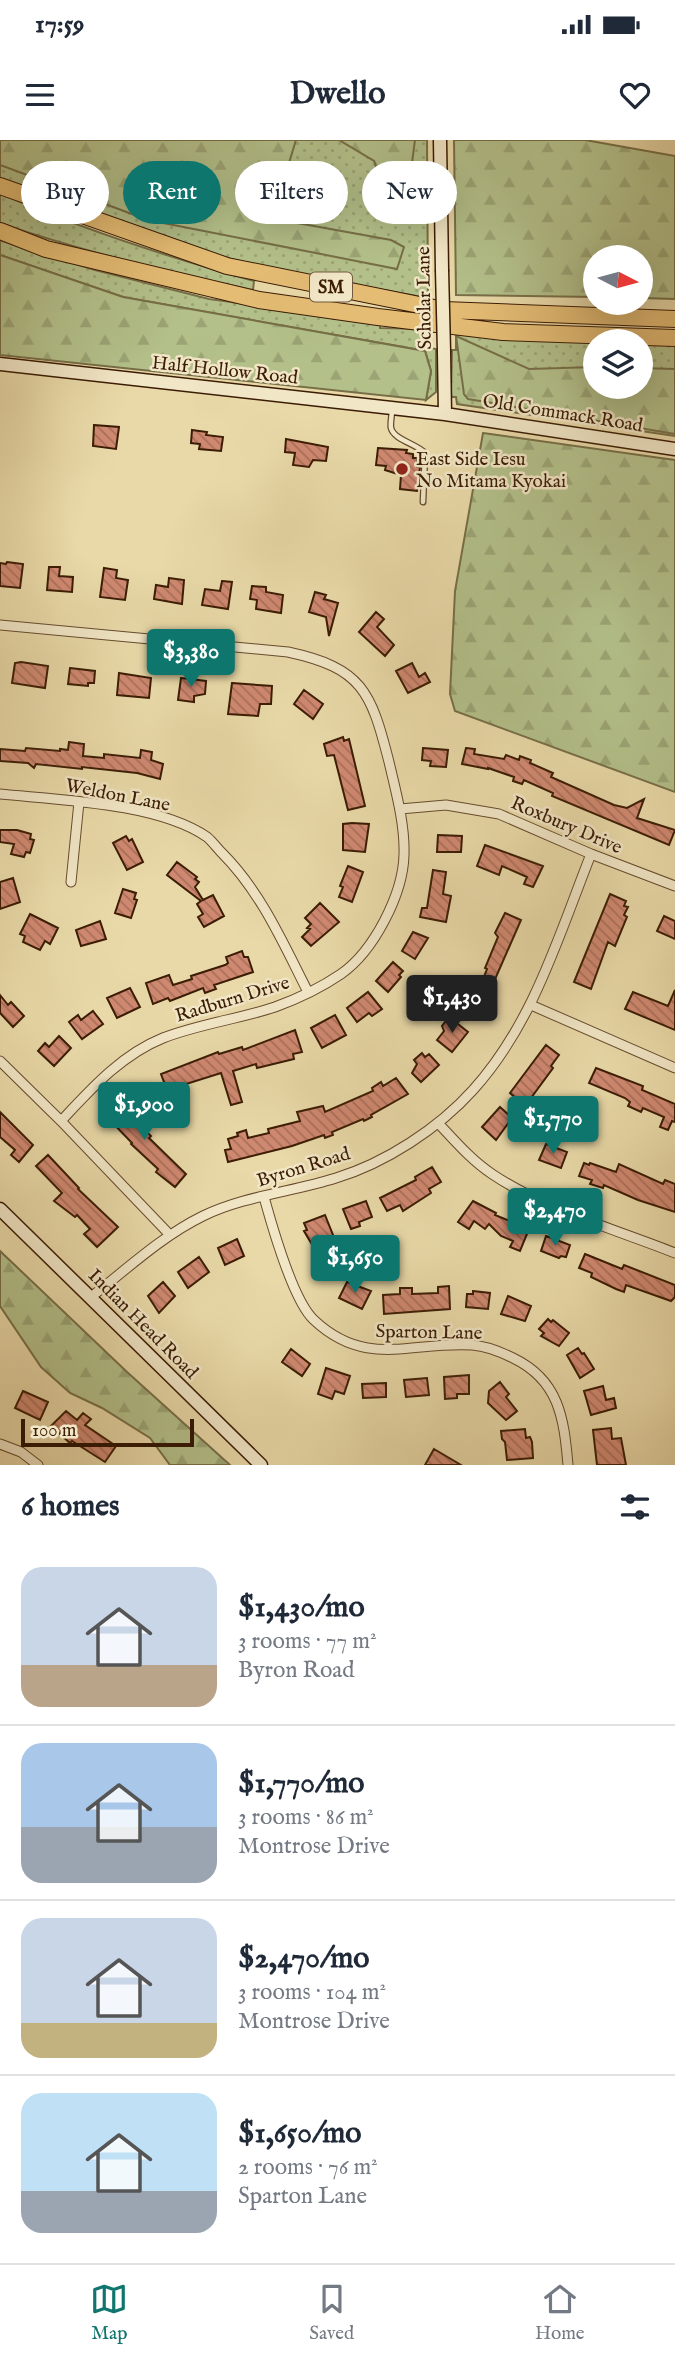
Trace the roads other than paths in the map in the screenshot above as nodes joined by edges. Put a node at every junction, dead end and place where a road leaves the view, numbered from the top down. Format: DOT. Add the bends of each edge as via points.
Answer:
graph roads {
  1 [pos="440,140"];
  2 [pos="0,186"];
  3 [pos="0,231"];
  4 [pos="675,319"];
  5 [pos="675,338"];
  6 [pos="0,364"];
  7 [pos="392,408"];
  8 [pos="445,414"];
  9 [pos="675,449"];
  10 [pos="423,502"];
  11 [pos="0,625"];
  12 [pos="0,794"];
  13 [pos="79,802"];
  14 [pos="400,809"];
  15 [pos="591,854"];
  16 [pos="71,882"];
  17 [pos="675,886"];
  18 [pos="308,992"];
  19 [pos="531,1005"];
  20 [pos="0,1061"];
  21 [pos="675,1069"];
  22 [pos="61,1121"];
  23 [pos="438,1123"];
  24 [pos="264,1197"];
  25 [pos="0,1209"];
  26 [pos="170,1235"];
  27 [pos="675,1253"];
  28 [pos="91,1297"];
  29 [pos="0,1444"];
  30 [pos="38,1465"];
  31 [pos="261,1465"];
  32 [pos="568,1465"];
  1 -- 8 [label="street, Scholar Lane, bridge"];
  2 -- 4 [label="highway, SM" via="227,266 430,308"];
  3 -- 5 [label="highway, SM" via="46,249 259,300 503,332"];
  6 -- 7 [label="street, Half Hollow Road"];
  7 -- 8 [label="street, Half Hollow Road"];
  7 -- 10 [label="lane" via="395,435 425,453"];
  8 -- 9 [label="street, Old Commack Road"];
  11 -- 14 [label="street, Radburn Drive" via="321,659 350,675 371,700"];
  12 -- 13 [label="street, Weldon Lane"];
  13 -- 16 [label="street"];
  13 -- 18 [label="street, Weldon Lane" via="165,818 207,838 243,874"];
  14 -- 15 [label="street, Roxbury Drive" via="446,805 499,814"];
  14 -- 18 [label="street, Radburn Drive" via="404,856 396,895 373,941 343,973"];
  15 -- 17 [label="street, Roxbury Drive"];
  15 -- 19 [label="street, Byron Road"];
  18 -- 22 [label="street, Radburn Drive" via="276,1006 162,1039 112,1068"];
  19 -- 21 [label="street"];
  19 -- 23 [label="street, Byron Road" via="473,1091"];
  20 -- 22 [label="street"];
  22 -- 26 [label="street"];
  23 -- 24 [label="street, Byron Road" via="389,1155 338,1178"];
  23 -- 27 [label="street" via="463,1151 509,1185"];
  24 -- 26 [label="street, Byron Road" via="203,1216"];
  24 -- 32 [label="street, Sparton Lane" via="276,1243 312,1319 356,1347 383,1351 472,1345 527,1364 545,1380 559,1407"];
  25 -- 28 [label="street, Indian Head Road"];
  26 -- 28 [label="street, Byron Road"];
  28 -- 31 [label="street, Indian Head Road"];
  29 -- 30 [label="street"];
}
